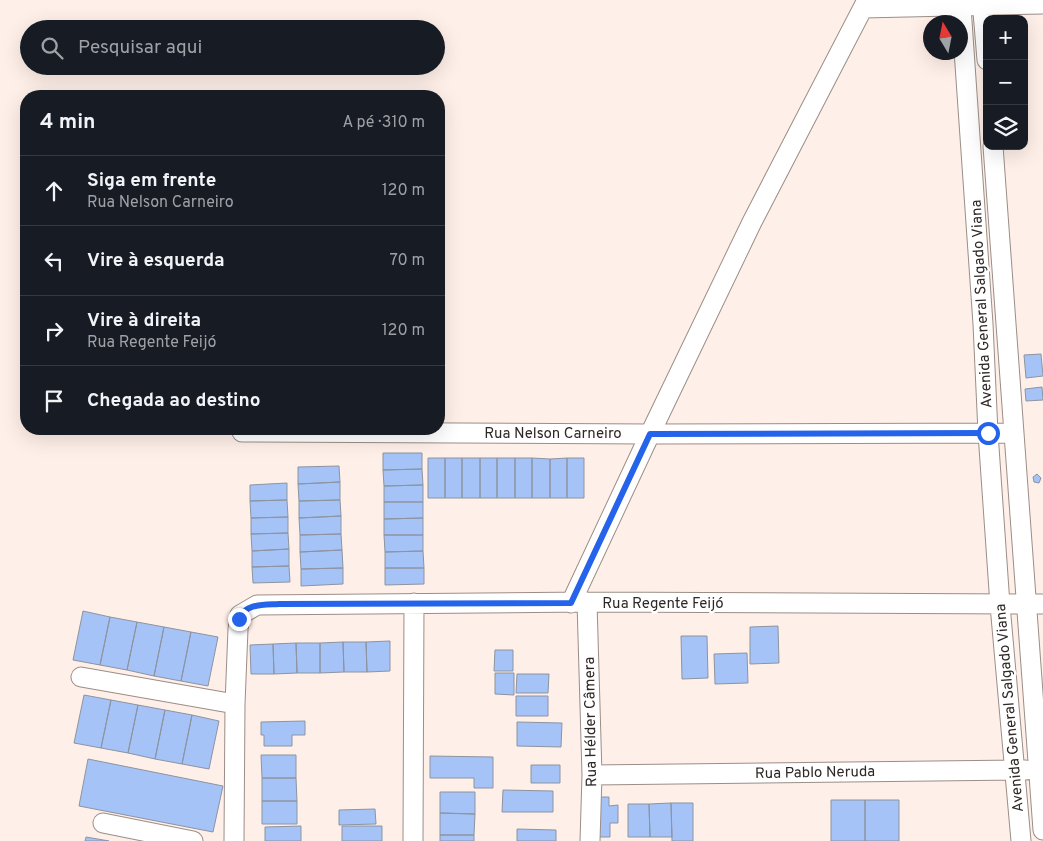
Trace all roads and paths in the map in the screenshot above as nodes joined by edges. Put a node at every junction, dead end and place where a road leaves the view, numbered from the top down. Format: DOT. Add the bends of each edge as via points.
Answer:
graph roads {
  1 [pos="982,3"];
  2 [pos="865,4"];
  3 [pos="1043,4"];
  4 [pos="961,7"];
  5 [pos="993,150"];
  6 [pos="1006,322"];
  7 [pos="983,324"];
  8 [pos="445,433"];
  9 [pos="988,433"];
  10 [pos="1014,433"];
  11 [pos="650,434"];
  12 [pos="579,602"];
  13 [pos="414,603"];
  14 [pos="1034,604"];
  15 [pos="1000,605"];
  16 [pos="81,677"];
  17 [pos="235,704"];
  18 [pos="1014,770"];
  19 [pos="1038,770"];
  20 [pos="592,775"];
  21 [pos="104,824"];
  22 [pos="1043,830"];
  23 [pos="193,841"];
  24 [pos="234,841"];
  25 [pos="413,841"];
  26 [pos="590,841"];
  27 [pos="1021,841"];
  1 -- 3 [label="street"];
  1 -- 4 [label="street"];
  2 -- 4 [label="street"];
  2 -- 11 [label="street" via="752,222"];
  4 -- 7 [label="street, Avenida General Salgado Viana"];
  5 -- 6 [label="street, Avenida General Salgado Viana"];
  6 -- 7 [label="street"];
  6 -- 10 [label="street, Avenida General Salgado Viana"];
  7 -- 9 [label="street, Avenida General Salgado Viana"];
  8 -- 11 [label="street, Rua Nelson Carneiro"];
  9 -- 10 [label="street, Rua Nelson Carneiro"];
  9 -- 11 [label="street, Rua Nelson Carneiro"];
  9 -- 15 [label="street, Avenida General Salgado Viana"];
  10 -- 14 [label="street, Avenida General Salgado Viana"];
  11 -- 12 [label="street"];
  12 -- 13 [label="street, Rua Regente Feijó"];
  12 -- 15 [label="street, Rua Regente Feijó"];
  12 -- 20 [label="street, Rua Hélder Câmera"];
  13 -- 17 [label="street, Rua Regente Feijó" via="257,605 240,615"];
  13 -- 25 [label="street"];
  14 -- 15 [label="street, Rua Regente Feijó"];
  14 -- 19 [label="street, Avenida General Salgado Viana"];
  15 -- 18 [label="street, Avenida General Salgado Viana"];
  16 -- 17 [label="street"];
  17 -- 24 [label="street"];
  18 -- 19 [label="street, Rua Pablo Neruda"];
  18 -- 20 [label="street, Rua Pablo Neruda"];
  18 -- 27 [label="street, Avenida General Salgado Viana"];
  19 -- 22 [label="street, Avenida General Salgado Viana"];
  20 -- 26 [label="street, Rua Hélder Câmera"];
  21 -- 23 [label="street"];
}
